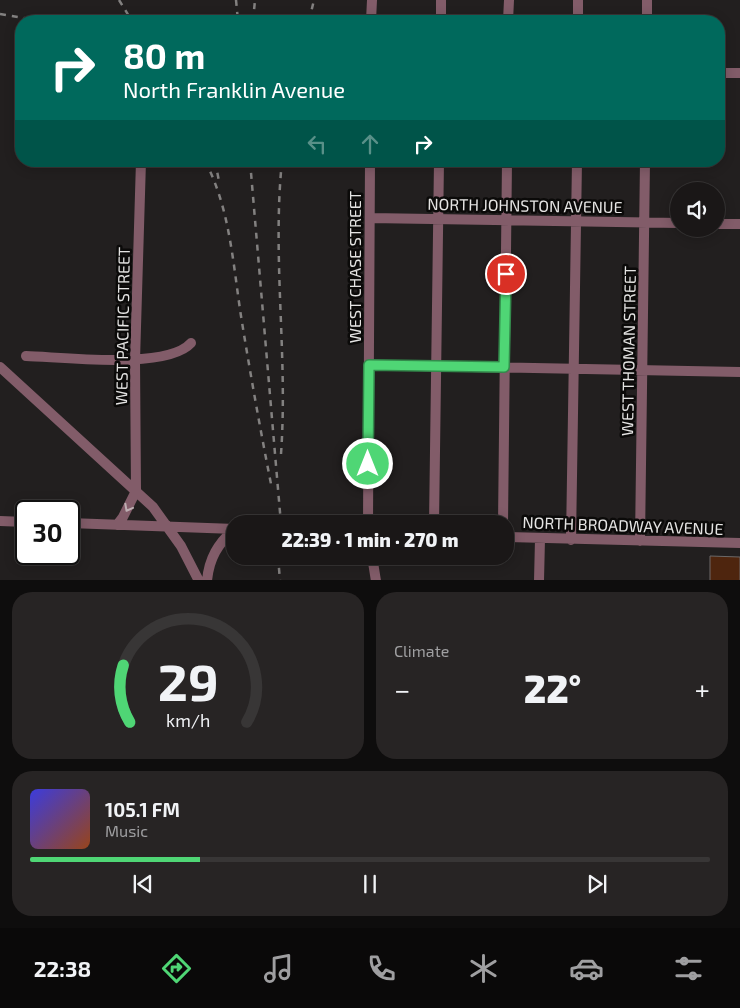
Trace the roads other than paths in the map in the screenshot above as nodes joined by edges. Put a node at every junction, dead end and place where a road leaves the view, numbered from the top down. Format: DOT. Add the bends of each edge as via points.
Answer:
graph roads {
  1 [pos="372,0"];
  2 [pos="441,0"];
  3 [pos="509,0"];
  4 [pos="578,0"];
  5 [pos="647,0"];
  6 [pos="371,15"];
  7 [pos="441,15"];
  8 [pos="508,15"];
  9 [pos="578,15"];
  10 [pos="647,15"];
  11 [pos="725,73"];
  12 [pos="740,73"];
  13 [pos="141,167"];
  14 [pos="370,167"];
  15 [pos="440,167"];
  16 [pos="507,167"];
  17 [pos="577,167"];
  18 [pos="645,167"];
  19 [pos="370,218"];
  20 [pos="438,218"];
  21 [pos="506,219"];
  22 [pos="577,220"];
  23 [pos="644,222"];
  24 [pos="670,223"];
  25 [pos="725,224"];
  26 [pos="740,224"];
  27 [pos="191,343"];
  28 [pos="26,356"];
  29 [pos="135,360"];
  30 [pos="369,365"];
  31 [pos="438,366"];
  32 [pos="0,367"];
  33 [pos="504,367"];
  34 [pos="575,368"];
  35 [pos="642,370"];
  36 [pos="740,372"];
  37 [pos="136,491"];
  38 [pos="368,515"];
  39 [pos="434,515"];
  40 [pos="503,515"];
  41 [pos="0,521"];
  42 [pos="15,522"];
  43 [pos="80,523"];
  44 [pos="117,525"];
  45 [pos="168,528"];
  46 [pos="226,529"];
  47 [pos="226,537"];
  48 [pos="514,538"];
  49 [pos="540,539"];
  50 [pos="571,540"];
  51 [pos="640,541"];
  52 [pos="740,543"];
  53 [pos="374,565"];
  54 [pos="199,580"];
  55 [pos="207,580"];
  56 [pos="376,580"];
  57 [pos="539,580"];
  1 -- 6 [label="street"];
  2 -- 7 [label="street"];
  3 -- 8 [label="street"];
  4 -- 9 [label="street"];
  5 -- 10 [label="street"];
  11 -- 12 [label="street"];
  13 -- 29 [label="street, WEST PACIFIC STREET"];
  14 -- 19 [label="street, WEST CHASE STREET"];
  15 -- 20 [label="street"];
  16 -- 21 [label="street"];
  17 -- 22 [label="street"];
  18 -- 23 [label="street, WEST THOMAN STREET"];
  19 -- 20 [label="street, NORTH JOHNSTON AVENUE"];
  19 -- 30 [label="street, WEST CHASE STREET"];
  20 -- 21 [label="street, NORTH JOHNSTON AVENUE"];
  20 -- 31 [label="street"];
  21 -- 22 [label="street, NORTH JOHNSTON AVENUE"];
  21 -- 33 [label="street"];
  22 -- 23 [label="street, NORTH JOHNSTON AVENUE"];
  22 -- 34 [label="street"];
  23 -- 24 [label="street, NORTH JOHNSTON AVENUE"];
  23 -- 35 [label="street, WEST THOMAN STREET"];
  25 -- 26 [label="street"];
  27 -- 29 [label="street" via="178,353"];
  28 -- 29 [label="street"];
  29 -- 37 [label="street, WEST PACIFIC STREET"];
  30 -- 31 [label="street"];
  30 -- 38 [label="street, WEST CHASE STREET"];
  31 -- 33 [label="street"];
  31 -- 39 [label="street"];
  32 -- 37 [label="street"];
  33 -- 34 [label="street"];
  33 -- 40 [label="street"];
  34 -- 35 [label="street"];
  34 -- 50 [label="street"];
  35 -- 36 [label="street"];
  35 -- 51 [label="street, WEST THOMAN STREET"];
  37 -- 44 [label="street, one-way"];
  37 -- 45 [label="street"];
  41 -- 42 [label="street"];
  43 -- 44 [label="street"];
  44 -- 45 [label="street"];
  45 -- 46 [label="street"];
  45 -- 54 [label="street"];
  47 -- 55 [label="street" via="212,557"];
  48 -- 49 [label="street, NORTH BROADWAY AVENUE"];
  49 -- 50 [label="street, NORTH BROADWAY AVENUE"];
  49 -- 57 [label="street"];
  50 -- 51 [label="street, NORTH BROADWAY AVENUE"];
  51 -- 52 [label="street, NORTH BROADWAY AVENUE"];
  53 -- 56 [label="street"];
}
